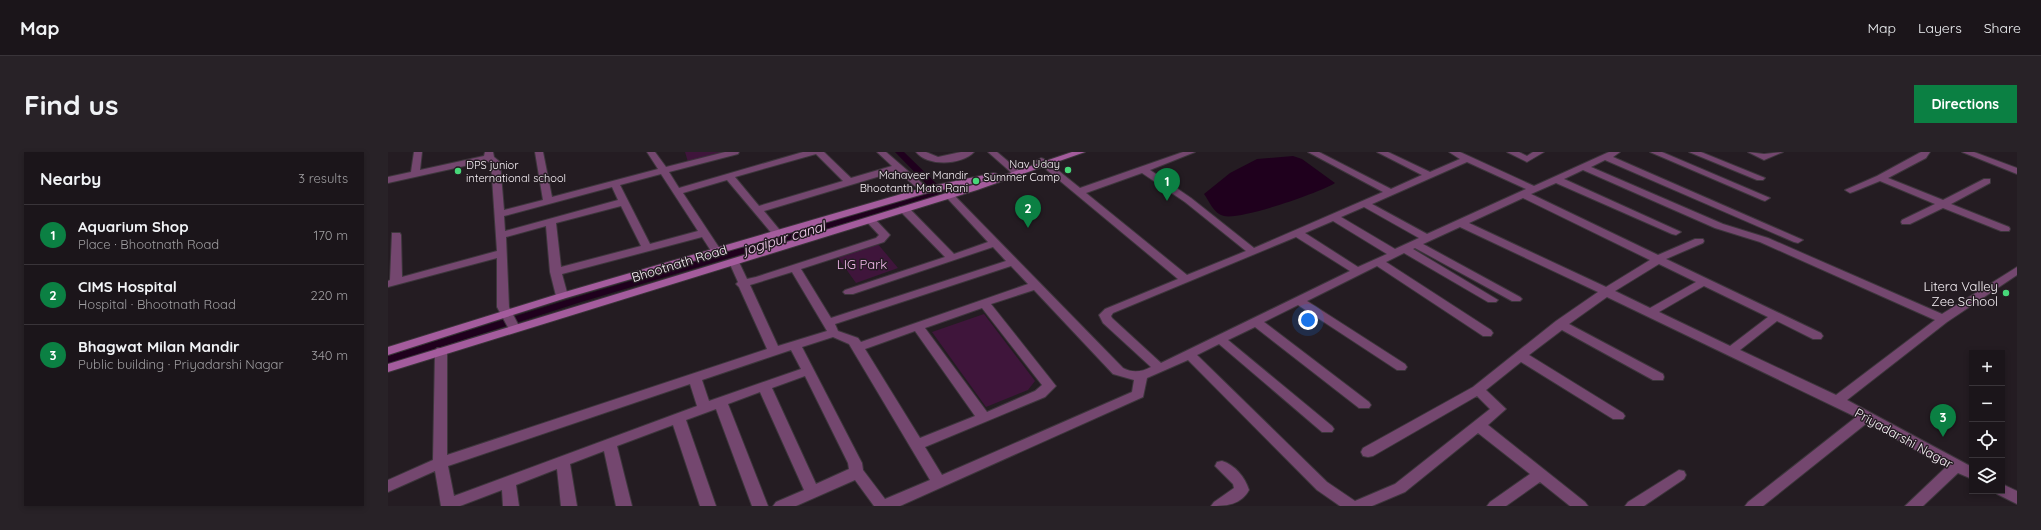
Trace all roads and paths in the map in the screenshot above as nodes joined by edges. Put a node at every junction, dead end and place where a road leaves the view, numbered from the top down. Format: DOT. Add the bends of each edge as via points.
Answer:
graph roads {
  1 [pos="418,152"];
  2 [pos="539,152"];
  3 [pos="652,152"];
  4 [pos="735,152"];
  5 [pos="813,152"];
  6 [pos="818,152"];
  7 [pos="882,152"];
  8 [pos="920,152"];
  9 [pos="970,152"];
  10 [pos="992,152"];
  11 [pos="1069,152"];
  12 [pos="1081,152"];
  13 [pos="1191,152"];
  14 [pos="1312,152"];
  15 [pos="1381,152"];
  16 [pos="1454,152"];
  17 [pos="1511,152"];
  18 [pos="1540,152"];
  19 [pos="1616,152"];
  20 [pos="1654,152"];
  21 [pos="1693,152"];
  22 [pos="1752,152"];
  23 [pos="1779,152"];
  24 [pos="1966,152"];
  25 [pos="1923,153"];
  26 [pos="489,155"];
  27 [pos="1605,157"];
  28 [pos="1467,159"];
  29 [pos="1043,163"];
  30 [pos="899,167"];
  31 [pos="1583,167"];
  32 [pos="1143,169"];
  33 [pos="2017,171"];
  34 [pos="664,172"];
  35 [pos="1017,173"];
  36 [pos="416,174"];
  37 [pos="1429,175"];
  38 [pos="729,176"];
  39 [pos="1002,178"];
  40 [pos="1555,178"];
  41 [pos="1760,178"];
  42 [pos="1880,178"];
  43 [pos="388,180"];
  44 [pos="1987,181"];
  45 [pos="849,182"];
  46 [pos="615,184"];
  47 [pos="929,190"];
  48 [pos="1850,190"];
  49 [pos="678,191"];
  50 [pos="1079,192"];
  51 [pos="1390,192"];
  52 [pos="1528,192"];
  53 [pos="950,196"];
  54 [pos="1765,198"];
  55 [pos="548,202"];
  56 [pos="623,202"];
  57 [pos="1364,204"];
  58 [pos="1943,204"];
  59 [pos="758,209"];
  60 [pos="904,209"];
  61 [pos="499,214"];
  62 [pos="1333,217"];
  63 [pos="870,220"];
  64 [pos="551,222"];
  65 [pos="1906,222"];
  66 [pos="1461,223"];
  67 [pos="2005,229"];
  68 [pos="1297,232"];
  69 [pos="1676,232"];
  70 [pos="704,233"];
  71 [pos="778,234"];
  72 [pos="396,235"];
  73 [pos="501,235"];
  74 [pos="1427,238"];
  75 [pos="1798,240"];
  76 [pos="1699,241"];
  77 [pos="996,244"];
  78 [pos="1416,244"];
  79 [pos="646,248"];
  80 [pos="717,252"];
  81 [pos="1253,252"];
  82 [pos="1400,252"];
  83 [pos="502,253"];
  84 [pos="952,258"];
  85 [pos="1662,261"];
  86 [pos="734,262"];
  87 [pos="1014,262"];
  88 [pos="1378,262"];
  89 [pos="795,269"];
  90 [pos="2017,270"];
  91 [pos="556,272"];
  92 [pos="1358,272"];
  93 [pos="1186,280"];
  94 [pos="1704,281"];
  95 [pos="392,283"];
  96 [pos="742,284"];
  97 [pos="1036,285"];
  98 [pos="1606,291"];
  99 [pos="849,292"];
  100 [pos="562,296"];
  101 [pos="1516,299"];
  102 [pos="1492,300"];
  103 [pos="1299,301"];
  104 [pos="984,303"];
  105 [pos="1651,312"];
  106 [pos="1777,316"];
  107 [pos="1943,319"];
  108 [pos="510,320"];
  109 [pos="1256,322"];
  110 [pos="1560,324"];
  111 [pos="917,326"];
  112 [pos="830,328"];
  113 [pos="1487,333"];
  114 [pos="1817,336"];
  115 [pos="1220,339"];
  116 [pos="795,345"];
  117 [pos="858,347"];
  118 [pos="1731,350"];
  119 [pos="388,351"];
  120 [pos="441,351"];
  121 [pos="774,351"];
  122 [pos="1189,354"];
  123 [pos="1521,356"];
  124 [pos="1401,367"];
  125 [pos="388,368"];
  126 [pos="1160,368"];
  127 [pos="807,371"];
  128 [pos="1140,375"];
  129 [pos="1658,377"];
  130 [pos="695,379"];
  131 [pos="764,386"];
  132 [pos="1478,390"];
  133 [pos="1837,401"];
  134 [pos="720,402"];
  135 [pos="1364,405"];
  136 [pos="704,408"];
  137 [pos="1618,416"];
  138 [pos="1866,417"];
  139 [pos="678,418"];
  140 [pos="984,418"];
  141 [pos="1478,425"];
  142 [pos="1327,429"];
  143 [pos="609,444"];
  144 [pos="916,445"];
  145 [pos="1368,452"];
  146 [pos="563,462"];
  147 [pos="440,463"];
  148 [pos="1222,466"];
  149 [pos="1956,466"];
  150 [pos="856,471"];
  151 [pos="1969,472"];
  152 [pos="1540,474"];
  153 [pos="1679,475"];
  154 [pos="508,482"];
  155 [pos="939,482"];
  156 [pos="388,486"];
  157 [pos="813,492"];
  158 [pos="2005,492"];
  159 [pos="2017,498"];
  160 [pos="449,505"];
  161 [pos="511,506"];
  162 [pos="569,506"];
  163 [pos="624,506"];
  164 [pos="708,506"];
  165 [pos="760,506"];
  166 [pos="781,506"];
  167 [pos="884,506"];
  168 [pos="1218,506"];
  169 [pos="1351,506"];
  170 [pos="1357,506"];
  171 [pos="1495,506"];
  172 [pos="1580,506"];
  173 [pos="1633,506"];
  174 [pos="1752,506"];
  175 [pos="1913,506"];
  1 -- 36 [label="street"];
  2 -- 55 [label="street"];
  3 -- 34 [label="street"];
  4 -- 34 [label="street"];
  5 -- 38 [label="street"];
  6 -- 45 [label="street"];
  7 -- 30 [label="street"];
  8 -- 9 [label="street" via="929,160 942,160"];
  10 -- 35 [label="street"];
  11 -- 29 [label="street, Bhootnath Road"];
  12 -- 29 [label="street, Bhootnath Road"];
  13 -- 32 [label="street"];
  14 -- 51 [label="street"];
  15 -- 37 [label="street"];
  16 -- 28 [label="street"];
  17 -- 18 [label="street" via="1527,159"];
  19 -- 27 [label="street"];
  20 -- 54 [label="street"];
  21 -- 41 [label="street"];
  22 -- 23 [label="street" via="1764,157"];
  24 -- 33 [label="street"];
  25 -- 42 [label="street"];
  26 -- 36 [label="street"];
  26 -- 61 [label="street" via="495,162"];
  27 -- 31 [label="street"];
  27 -- 75 [label="street"];
  28 -- 37 [label="street"];
  28 -- 52 [label="street"];
  29 -- 35 [label="street, Bhootnath Road" via="1026,172"];
  29 -- 50 [label="street"];
  30 -- 45 [label="street"];
  30 -- 47 [label="street"];
  31 -- 40 [label="street"];
  31 -- 107 [label="street" via="1719,226 1764,240"];
  32 -- 50 [label="street"];
  32 -- 81 [label="street" via="1188,200"];
  34 -- 46 [label="street"];
  34 -- 49 [label="street"];
  35 -- 39 [label="street, Bhootnath Road"];
  36 -- 43 [label="street"];
  37 -- 51 [label="street"];
  38 -- 49 [label="street"];
  38 -- 59 [label="street"];
  39 -- 47 [label="street, Bhootnath Road" via="989,176"];
  39 -- 53 [label="street, Bhootnath Road"];
  40 -- 52 [label="street"];
  40 -- 69 [label="street"];
  42 -- 48 [label="street"];
  42 -- 58 [label="street"];
  44 -- 58 [label="street"];
  45 -- 59 [label="street"];
  46 -- 55 [label="street"];
  46 -- 56 [label="street"];
  47 -- 71 [label="street, Bhootnath Road"];
  49 -- 70 [label="street"];
  50 -- 93 [label="street"];
  51 -- 57 [label="street"];
  52 -- 66 [label="street"];
  52 -- 85 [label="street"];
  53 -- 60 [label="street, Bhootnath Road"];
  53 -- 77 [label="street"];
  55 -- 61 [label="street"];
  56 -- 64 [label="street"];
  56 -- 79 [label="street"];
  57 -- 62 [label="street"];
  57 -- 74 [label="street"];
  58 -- 65 [label="street"];
  58 -- 67 [label="street"];
  59 -- 71 [label="street"];
  60 -- 63 [label="street, Bhootnath Road"];
  60 -- 84 [label="street"];
  61 -- 73 [label="street"];
  62 -- 68 [label="street"];
  62 -- 82 [label="street"];
  63 -- 86 [label="street, Bhootnath Road"];
  63 -- 89 [label="street" via="884,235 880,240 814,260"];
  64 -- 73 [label="street"];
  64 -- 91 [label="street"];
  66 -- 74 [label="street"];
  66 -- 98 [label="street, Priyadarshi Nagar"];
  68 -- 81 [label="street"];
  68 -- 92 [label="street"];
  70 -- 79 [label="street"];
  70 -- 80 [label="street"];
  71 -- 80 [label="street, Bhootnath Road"];
  72 -- 95 [label="street"];
  73 -- 83 [label="street"];
  74 -- 78 [label="street"];
  76 -- 85 [label="street"];
  77 -- 84 [label="street"];
  77 -- 87 [label="street"];
  78 -- 82 [label="street"];
  78 -- 101 [label="street"];
  79 -- 91 [label="street"];
  80 -- 100 [label="street, Bhootnath Road"];
  81 -- 93 [label="street"];
  82 -- 88 [label="street"];
  82 -- 102 [label="street"];
  83 -- 95 [label="street"];
  83 -- 108 [label="street" via="503,307"];
  84 -- 99 [label="street"];
  85 -- 94 [label="street"];
  85 -- 98 [label="street"];
  86 -- 96 [label="street"];
  86 -- 108 [label="street, Bhootnath Road"];
  87 -- 97 [label="street"];
  87 -- 112 [label="street"];
  88 -- 92 [label="street"];
  88 -- 113 [label="street"];
  89 -- 96 [label="street"];
  89 -- 112 [label="street"];
  90 -- 107 [label="street"];
  91 -- 100 [label="street"];
  92 -- 103 [label="street"];
  93 -- 126 [label="street" via="1105,315 1107,320"];
  94 -- 105 [label="street"];
  94 -- 106 [label="street"];
  96 -- 121 [label="street"];
  97 -- 104 [label="street"];
  97 -- 128 [label="street" via="1118,371 1129,376"];
  98 -- 105 [label="street, Priyadarshi Nagar"];
  98 -- 110 [label="street"];
  100 -- 108 [label="street, Bhootnath Road"];
  103 -- 109 [label="street"];
  103 -- 124 [label="street"];
  104 -- 111 [label="street"];
  104 -- 140 [label="street" via="1050,386 1040,394"];
  105 -- 118 [label="street, Priyadarshi Nagar"];
  106 -- 114 [label="street"];
  106 -- 118 [label="street"];
  107 -- 133 [label="street"];
  108 -- 119 [label="street, Bhootnath Road"];
  108 -- 120 [label="street, Bhootnath Road"];
  109 -- 115 [label="street"];
  109 -- 135 [label="street"];
  110 -- 123 [label="street"];
  110 -- 129 [label="street"];
  111 -- 117 [label="street"];
  111 -- 140 [label="street"];
  112 -- 116 [label="street"];
  112 -- 117 [label="street" via="854,341"];
  115 -- 122 [label="street"];
  115 -- 142 [label="street"];
  116 -- 121 [label="street"];
  116 -- 127 [label="street"];
  117 -- 144 [label="street"];
  118 -- 133 [label="street, Priyadarshi Nagar"];
  120 -- 125 [label="street, Bhootnath Road"];
  120 -- 147 [label="street"];
  121 -- 130 [label="street"];
  122 -- 126 [label="street"];
  122 -- 169 [label="street" via="1322,486"];
  123 -- 132 [label="street"];
  123 -- 137 [label="street"];
  126 -- 128 [label="street"];
  127 -- 131 [label="street"];
  127 -- 150 [label="street" via="855,464"];
  128 -- 155 [label="street" via="1138,394"];
  130 -- 136 [label="street"];
  130 -- 147 [label="street"];
  131 -- 134 [label="street"];
  131 -- 157 [label="street"];
  132 -- 141 [label="street" via="1499,409"];
  132 -- 145 [label="street"];
  133 -- 138 [label="street, Priyadarshi Nagar"];
  134 -- 136 [label="street"];
  134 -- 165 [label="street"];
  136 -- 139 [label="street"];
  138 -- 149 [label="street, Priyadarshi Nagar"];
  138 -- 174 [label="street"];
  139 -- 143 [label="street"];
  139 -- 164 [label="street"];
  140 -- 144 [label="street"];
  141 -- 152 [label="street"];
  141 -- 170 [label="street" via="1400,488"];
  143 -- 146 [label="street"];
  143 -- 163 [label="street"];
  144 -- 155 [label="street"];
  146 -- 154 [label="street"];
  146 -- 162 [label="street"];
  147 -- 156 [label="street"];
  147 -- 160 [label="street"];
  148 -- 168 [label="street" via="1239,481 1242,490"];
  149 -- 151 [label="street, Priyadarshi Nagar"];
  149 -- 175 [label="street"];
  150 -- 157 [label="street"];
  150 -- 167 [label="street"];
  152 -- 171 [label="street"];
  152 -- 172 [label="street"];
  153 -- 173 [label="street"];
  154 -- 160 [label="street"];
  154 -- 161 [label="street"];
  155 -- 167 [label="street"];
  157 -- 166 [label="street"];
  158 -- 159 [label="street"];
}
